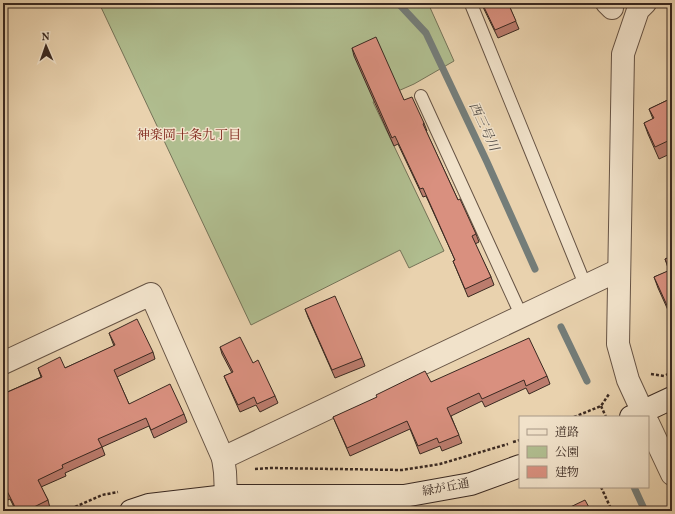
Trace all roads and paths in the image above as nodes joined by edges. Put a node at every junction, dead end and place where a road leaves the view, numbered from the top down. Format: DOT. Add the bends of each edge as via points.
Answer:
graph roads {
  1 [pos="645,3"];
  2 [pos="471,4"];
  3 [pos="421,96"];
  4 [pos="619,270"];
  5 [pos="586,286"];
  6 [pos="522,317"];
  7 [pos="3,363"];
  8 [pos="612,389"];
  9 [pos="672,398"];
  10 [pos="601,406"];
  11 [pos="576,416"];
  12 [pos="606,416"];
  13 [pos="642,416"];
  14 [pos="644,416"];
  15 [pos="649,430"];
  16 [pos="223,458"];
  17 [pos="519,466"];
  18 [pos="672,474"];
  19 [pos="601,488"];
  20 [pos="226,496"];
  21 [pos="131,511"];
  22 [pos="612,511"];
  1 -- 4 [label="street" via="638,10 623,54"];
  2 -- 5 [label="lane"];
  3 -- 6 [label="lane"];
  4 -- 5 [label="street"];
  4 -- 13 [label="street" via="618,344"];
  5 -- 6 [label="street"];
  6 -- 16 [label="street"];
  7 -- 16 [label="street" via="151,294"];
  8 -- 10 [label="path"];
  9 -- 14 [label="street"];
  10 -- 11 [label="path"];
  10 -- 12 [label="path"];
  15 -- 18 [label="street"];
  16 -- 20 [label="street"];
  17 -- 20 [label="street, 緑が丘通" via="471,484 404,496"];
  19 -- 22 [label="path"];
  20 -- 21 [label="street, 緑が丘通" via="149,505"];
}
